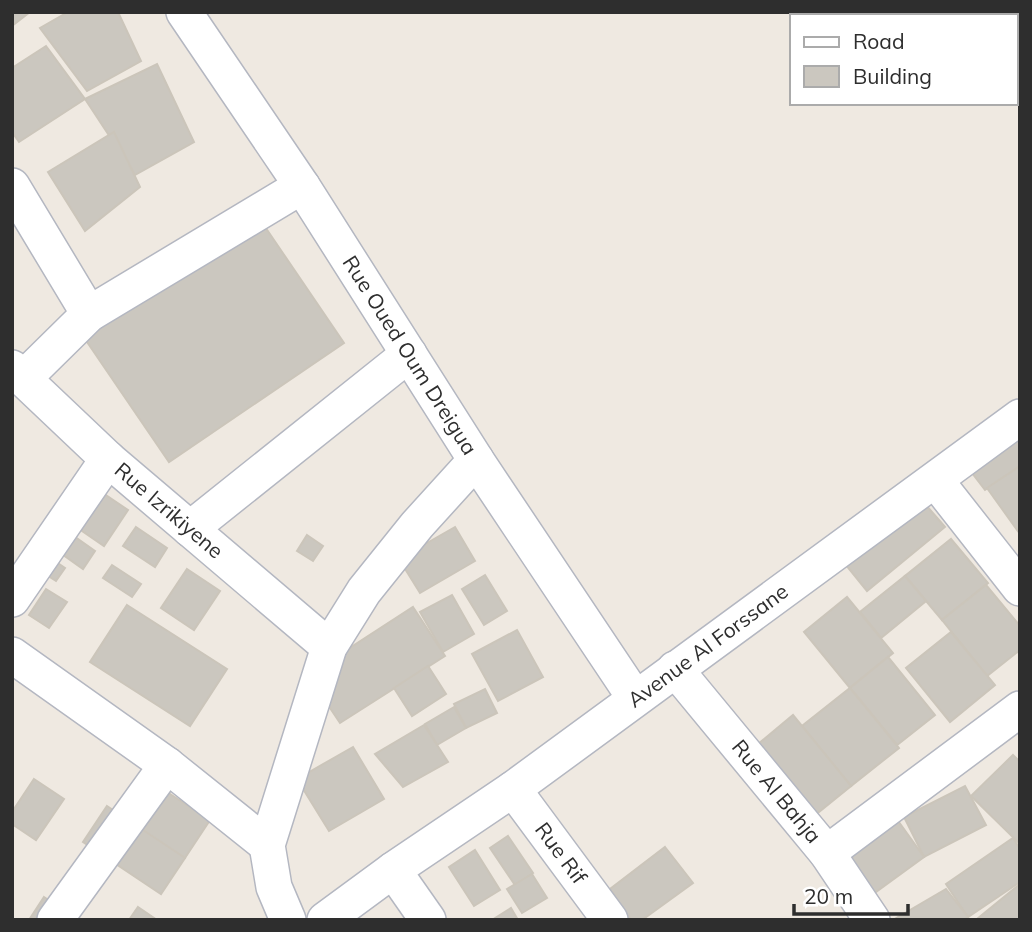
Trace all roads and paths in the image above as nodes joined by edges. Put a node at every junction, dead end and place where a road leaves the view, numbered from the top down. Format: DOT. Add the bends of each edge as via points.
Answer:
graph roads {
  1 [pos="184,12"];
  2 [pos="12,186"];
  3 [pos="302,186"];
  4 [pos="89,314"];
  5 [pos="409,354"];
  6 [pos="18,373"];
  7 [pos="1020,417"];
  8 [pos="108,460"];
  9 [pos="476,460"];
  10 [pos="936,481"];
  11 [pos="190,529"];
  12 [pos="1020,588"];
  13 [pos="12,599"];
  14 [pos="329,647"];
  15 [pos="12,655"];
  16 [pos="675,669"];
  17 [pos="635,698"];
  18 [pos="1020,709"];
  19 [pos="167,765"];
  20 [pos="513,789"];
  21 [pos="267,845"];
  22 [pos="827,853"];
  23 [pos="393,870"];
  24 [pos="55,920"];
  25 [pos="288,920"];
  26 [pos="325,920"];
  27 [pos="428,920"];
  28 [pos="610,920"];
  29 [pos="872,920"];
  1 -- 3 [label="street, Rue Oued Oum Dreigua"];
  2 -- 4 [label="street"];
  3 -- 4 [label="street"];
  3 -- 5 [label="street, Rue Oued Oum Dreigua"];
  4 -- 6 [label="street"];
  5 -- 9 [label="street, Rue Oued Oum Dreigua"];
  5 -- 11 [label="street"];
  6 -- 8 [label="street, Rue Izrikiyene"];
  7 -- 10 [label="street, Avenue Al Forssane"];
  8 -- 11 [label="street, Rue Izrikiyene"];
  8 -- 13 [label="street"];
  9 -- 14 [label="street" via="364,591"];
  9 -- 17 [label="street, Rue Oued Oum Dreigua"];
  10 -- 12 [label="street"];
  10 -- 16 [label="street, Avenue Al Forssane"];
  11 -- 14 [label="street, Rue Izrikiyene"];
  14 -- 21 [label="street"];
  15 -- 19 [label="street"];
  16 -- 17 [label="street, Avenue Al Forssane"];
  16 -- 22 [label="street, Rue Al Bahja"];
  17 -- 20 [label="street, Avenue Al Forssane"];
  18 -- 22 [label="street"];
  19 -- 21 [label="street"];
  19 -- 24 [label="street"];
  20 -- 23 [label="street, Avenue Al Forssane"];
  20 -- 28 [label="street, Rue Rif"];
  21 -- 25 [label="street" via="274,887"];
  22 -- 29 [label="street, Rue Al Bahja"];
  23 -- 26 [label="street, Avenue Al Forssane"];
  23 -- 27 [label="street"];
}
